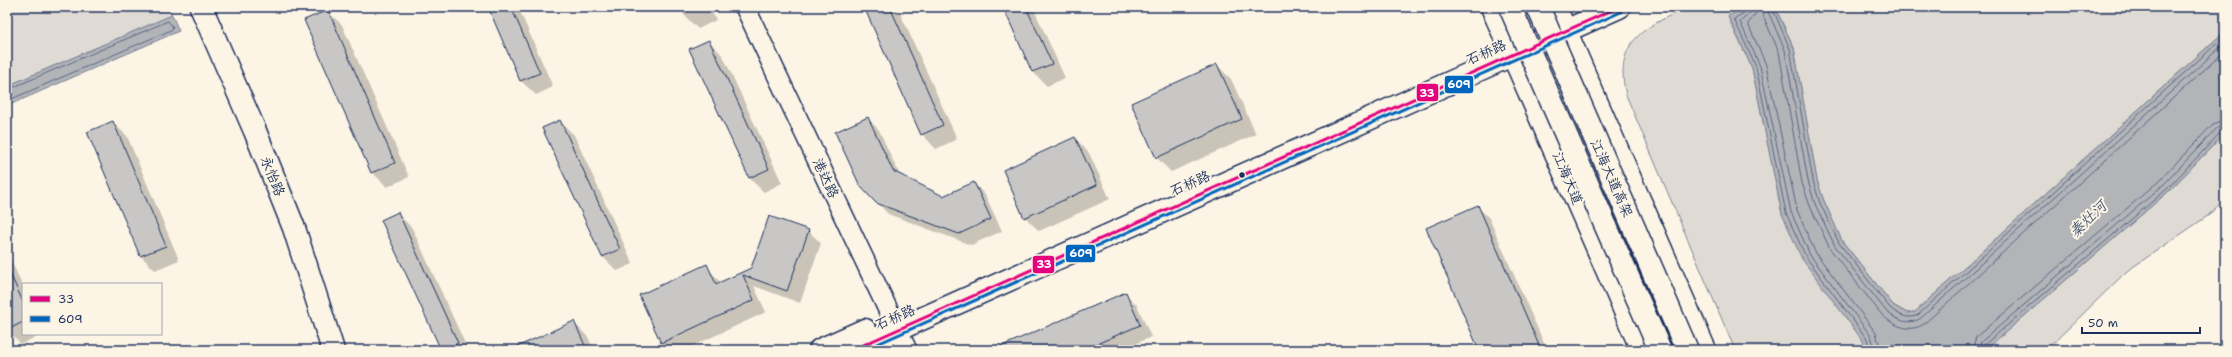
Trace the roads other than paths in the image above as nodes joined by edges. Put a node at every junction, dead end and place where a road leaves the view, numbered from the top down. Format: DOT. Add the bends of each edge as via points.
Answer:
graph roads {
  1 [pos="201,7"];
  2 [pos="745,7"];
  3 [pos="1492,7"];
  4 [pos="1510,7"];
  5 [pos="1538,7"];
  6 [pos="1587,7"];
  7 [pos="1619,7"];
  8 [pos="1561,20"];
  9 [pos="1511,48"];
  10 [pos="896,323"];
  11 [pos="333,350"];
  12 [pos="820,350"];
  13 [pos="852,350"];
  14 [pos="907,350"];
  15 [pos="1642,350"];
  16 [pos="1660,350"];
  17 [pos="1687,350"];
  18 [pos="1705,350"];
  1 -- 11 [label="main road, 永怡路" via="294,228"];
  2 -- 10 [label="street, 港达路"];
  3 -- 9 [label="main road, 江海大道"];
  4 -- 16 [label="main road, 江海大道高架, bridge"];
  5 -- 17 [label="main road, 江海大道高架, bridge"];
  6 -- 8 [label="main road"];
  7 -- 8 [label="main road"];
  8 -- 9 [label="main road, 石桥路"];
  8 -- 18 [label="main road"];
  9 -- 10 [label="main road, 石桥路" via="1174,190"];
  9 -- 15 [label="main road, 江海大道"];
  10 -- 12 [label="main road, 石桥路"];
  10 -- 13 [label="main road, 石桥路"];
  10 -- 14 [label="street, 港达路"];
}
